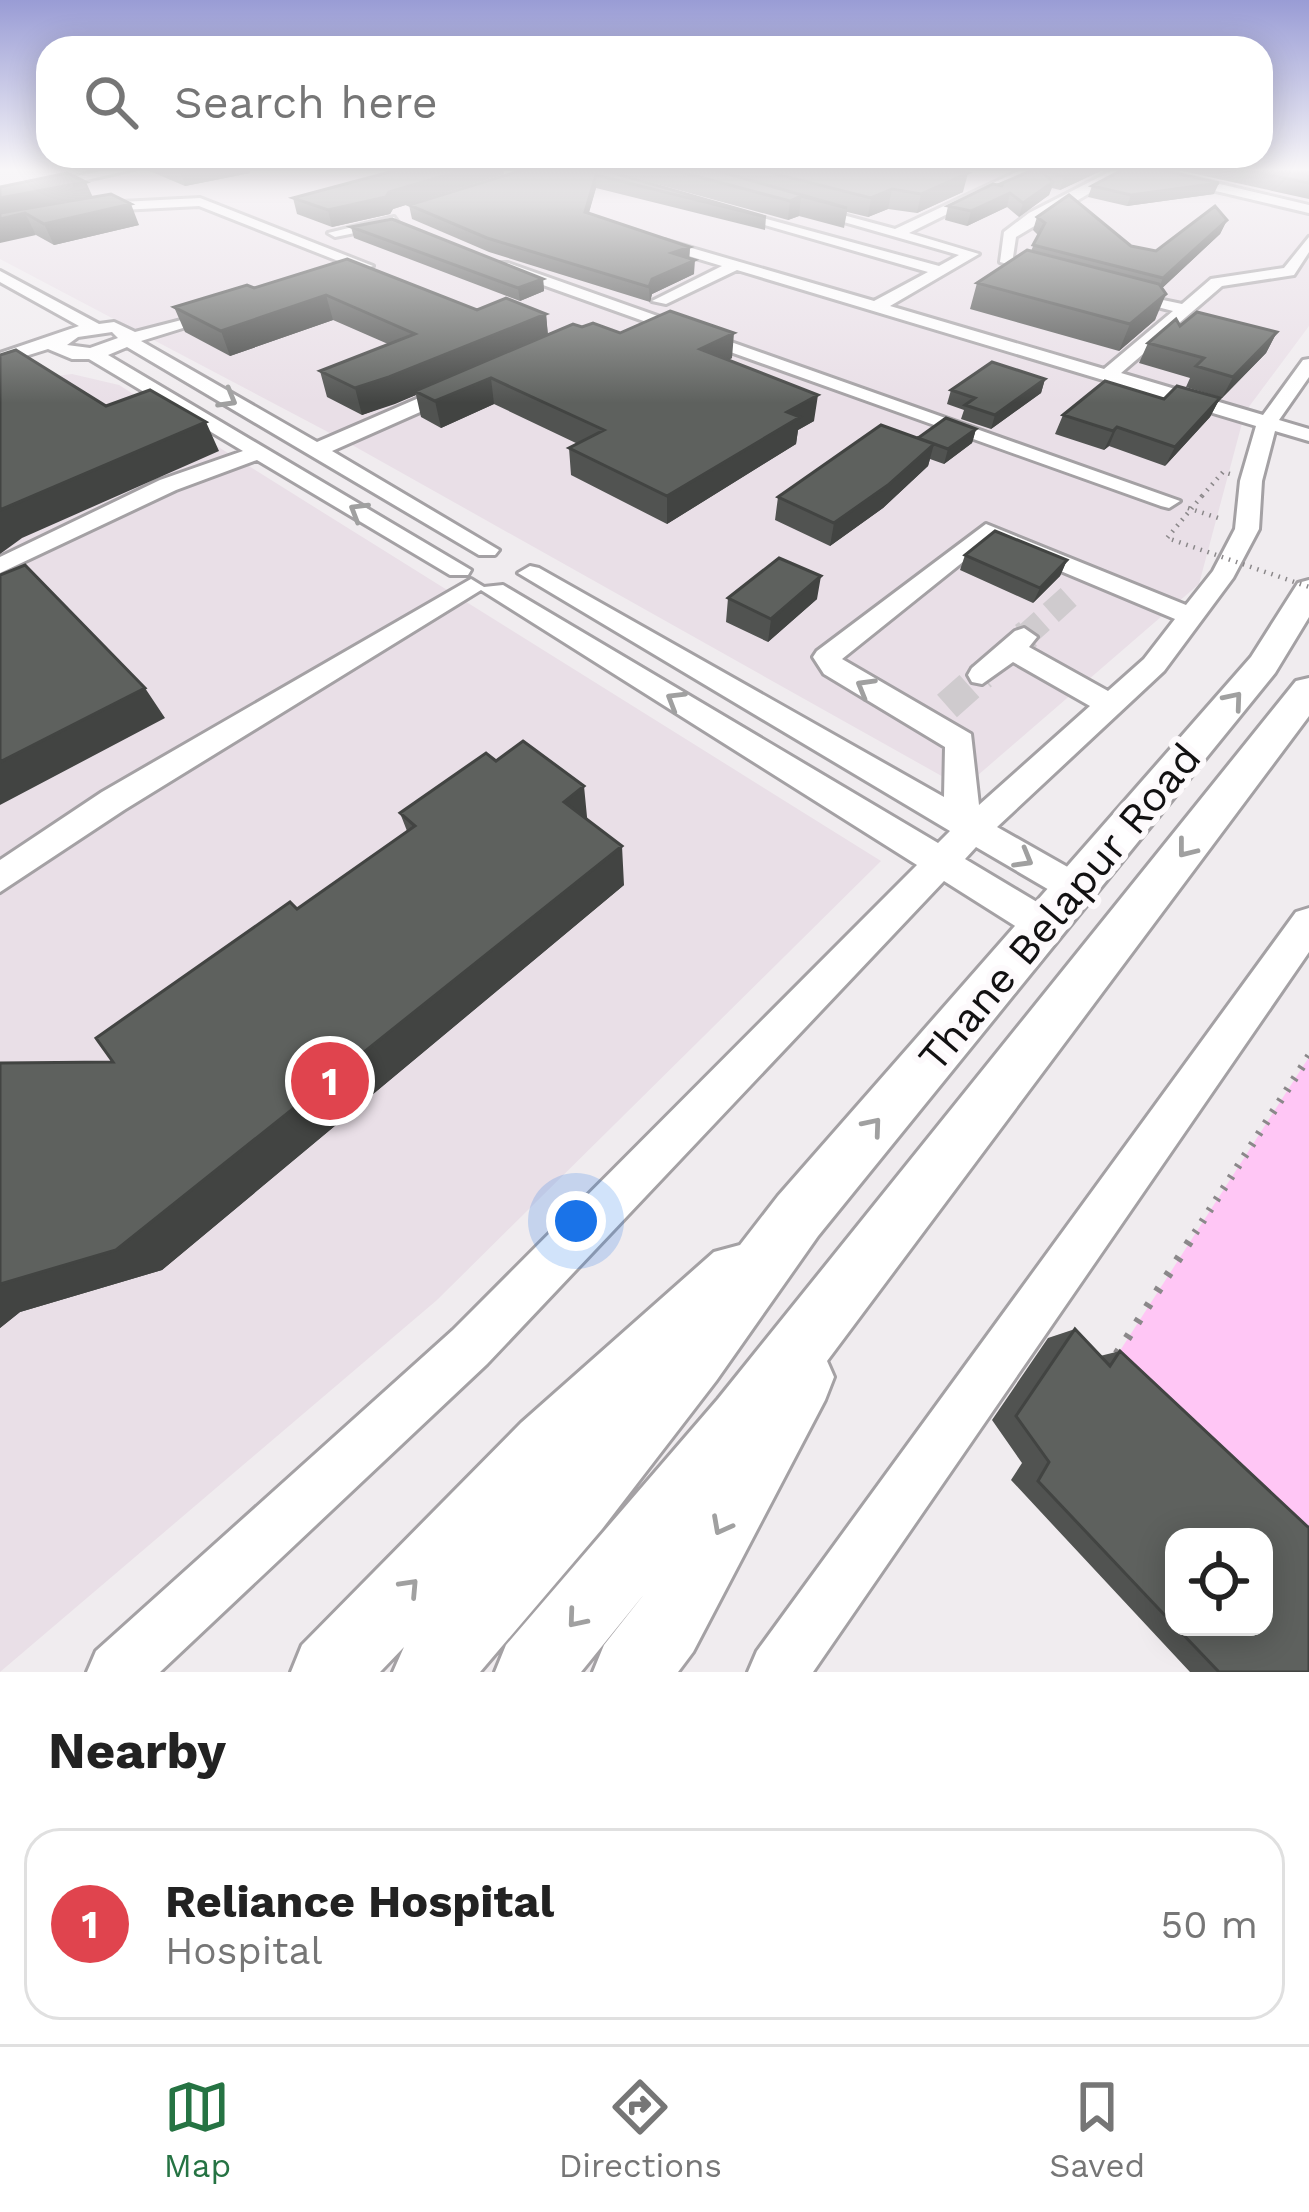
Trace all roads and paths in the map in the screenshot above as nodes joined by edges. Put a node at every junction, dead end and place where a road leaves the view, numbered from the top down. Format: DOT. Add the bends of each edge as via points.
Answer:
graph roads {
  1 [pos="316,247"];
  2 [pos="674,247"];
  3 [pos="853,247"];
  4 [pos="948,247"];
  5 [pos="1007,247"];
  6 [pos="1305,247"];
  7 [pos="482,259"];
  8 [pos="736,266"];
  9 [pos="941,271"];
  10 [pos="0,276"];
  11 [pos="1055,276"];
  12 [pos="325,278"];
  13 [pos="0,286"];
  14 [pos="1098,287"];
  15 [pos="660,301"];
  16 [pos="240,305"];
  17 [pos="875,307"];
  18 [pos="1183,309"];
  19 [pos="634,312"];
  20 [pos="613,322"];
  21 [pos="92,327"];
  22 [pos="127,340"];
  23 [pos="64,341"];
  24 [pos="92,353"];
  25 [pos="0,358"];
  26 [pos="1309,364"];
  27 [pos="0,372"];
  28 [pos="486,376"];
  29 [pos="1108,376"];
  30 [pos="1267,423"];
  31 [pos="1309,435"];
  32 [pos="316,450"];
  33 [pos="259,452"];
  34 [pos="1223,472"];
  35 [pos="1169,501"];
  36 [pos="1246,529"];
  37 [pos="487,550"];
  38 [pos="0,566"];
  39 [pos="530,573"];
  40 [pos="475,582"];
  41 [pos="1309,589"];
  42 [pos="1191,616"];
  43 [pos="982,675"];
  44 [pos="1309,690"];
  45 [pos="1110,705"];
  46 [pos="958,846"];
  47 [pos="0,878"];
  48 [pos="1075,888"];
  49 [pos="1309,922"];
  50 [pos="1044,925"];
  51 [pos="1309,1057"];
  52 [pos="798,1216"];
  53 [pos="856,1276"];
  54 [pos="1105,1374"];
  55 [pos="117,1672"];
  56 [pos="329,1672"];
  57 [pos="431,1672"];
  58 [pos="532,1672"];
  59 [pos="631,1672"];
  60 [pos="778,1672"];
  1 -- 12 [label="street" via="365,266"];
  2 -- 8 [label="street"];
  3 -- 9 [label="street"];
  4 -- 9 [label="street" via="971,254"];
  5 -- 11 [label="street" via="1005,259"];
  6 -- 18 [label="street" via="1289,272 1216,282"];
  7 -- 19 [label="street"];
  8 -- 15 [label="street"];
  8 -- 17 [label="street"];
  9 -- 17 [label="street"];
  10 -- 21 [label="street"];
  13 -- 23 [label="street"];
  14 -- 18 [label="street"];
  16 -- 22 [label="street"];
  17 -- 29 [label="street"];
  18 -- 29 [label="street"];
  19 -- 20 [label="street"];
  19 -- 35 [label="street"];
  21 -- 22 [label="street" via="122,329"];
  21 -- 23 [label="street"];
  22 -- 24 [label="street"];
  22 -- 32 [label="street, one-way"];
  23 -- 24 [label="street"];
  23 -- 25 [label="street"];
  23 -- 27 [label="street"];
  24 -- 33 [label="street"];
  26 -- 30 [label="street"];
  28 -- 32 [label="street"];
  29 -- 30 [label="street"];
  30 -- 31 [label="street"];
  30 -- 36 [label="street"];
  32 -- 37 [label="street"];
  33 -- 38 [label="street" via="168,485"];
  40 -- 33 [label="street, one-way"];
  34 -- 41 [label="path, bridge" via="1167,538"];
  35 -- 36 [label="path"];
  36 -- 42 [label="street"];
  37 -- 39 [label="street" via="519,554"];
  37 -- 40 [label="street" via="467,558"];
  39 -- 40 [label="street" via="515,585"];
  39 -- 46 [label="street"];
  46 -- 40 [label="street, one-way"];
  40 -- 47 [label="street"];
  48 -- 41 [label="main road, Thane Belapur Road, one-way" via="1264,665"];
  42 -- 45 [label="street"];
  46 -- 42 [label="street, one-way" via="963,746 938,715 834,668 826,657 982,531 1084,584"];
  43 -- 45 [label="street" via="1017,643"];
  44 -- 53 [label="main road, Thane Belapur Road, one-way"];
  45 -- 46 [label="street"];
  46 -- 48 [label="street, one-way"];
  46 -- 50 [label="street"];
  46 -- 55 [label="street" via="470,1347"];
  48 -- 50 [label="main road, Thane Belapur Road"];
  49 -- 60 [label="street"];
  52 -- 50 [label="main road, Thane Belapur Road, one-way"];
  51 -- 54 [label="path"];
  56 -- 52 [label="main road, one-way" via="544,1446"];
  52 -- 57 [label="main road" via="578,1505"];
  53 -- 58 [label="main road, one-way"];
  53 -- 59 [label="main road, one-way" via="667,1627"];
}
